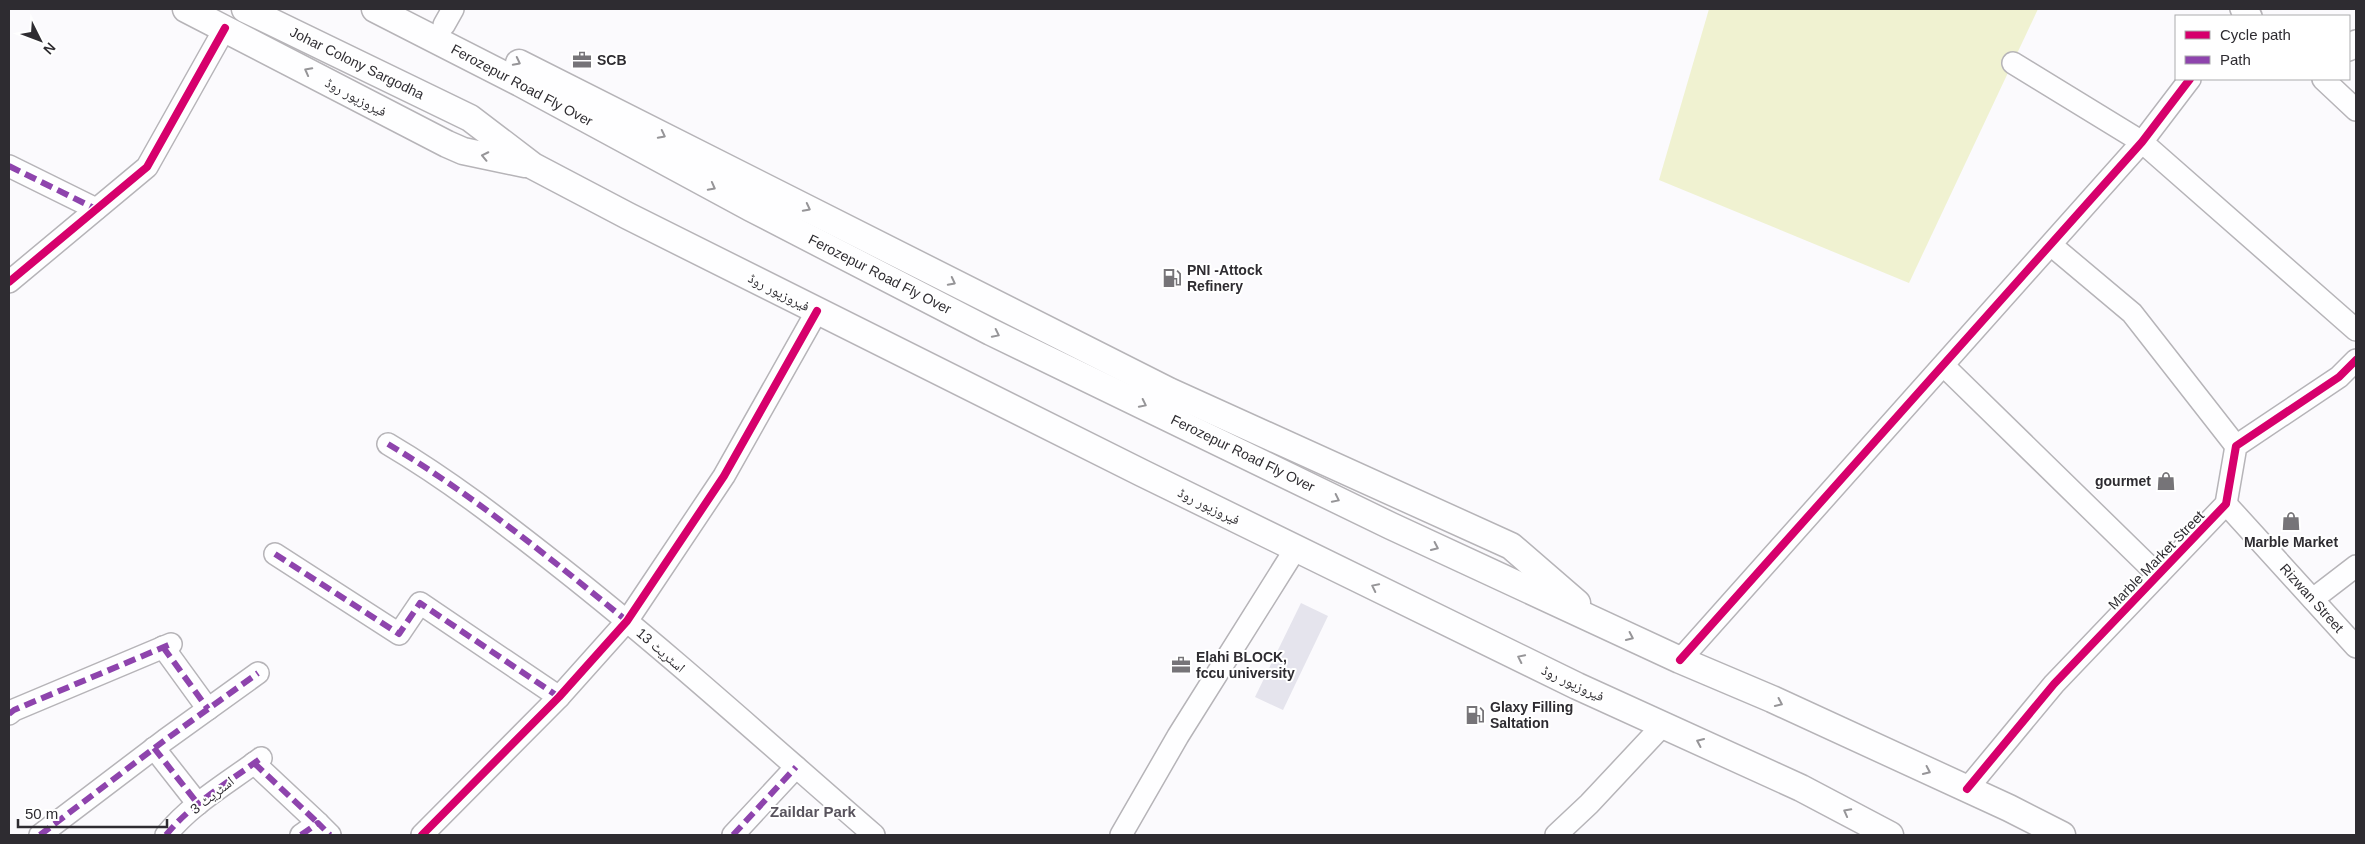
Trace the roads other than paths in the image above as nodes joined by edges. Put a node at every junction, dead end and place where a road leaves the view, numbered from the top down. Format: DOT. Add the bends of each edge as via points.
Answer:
graph roads {
  1 [pos="186,9"];
  2 [pos="245,9"];
  3 [pos="376,9"];
  4 [pos="411,9"];
  5 [pos="449,17"];
  6 [pos="225,28"];
  7 [pos="2013,63"];
  8 [pos="2189,80"];
  9 [pos="2325,80"];
  10 [pos="2356,110"];
  11 [pos="470,118"];
  12 [pos="2142,142"];
  13 [pos="9,166"];
  14 [pos="533,166"];
  15 [pos="96,209"];
  16 [pos="2051,244"];
  17 [pos="9,282"];
  18 [pos="817,311"];
  19 [pos="2356,330"];
  20 [pos="2356,360"];
  21 [pos="1944,366"];
  22 [pos="388,444"];
  23 [pos="2236,446"];
  24 [pos="2226,504"];
  25 [pos="1296,548"];
  26 [pos="275,554"];
  27 [pos="2356,566"];
  28 [pos="2158,575"];
  29 [pos="2313,599"];
  30 [pos="627,621"];
  31 [pos="1603,625"];
  32 [pos="2356,646"];
  33 [pos="1680,660"];
  34 [pos="258,673"];
  35 [pos="558,697"];
  36 [pos="208,709"];
  37 [pos="9,714"];
  38 [pos="1663,725"];
  39 [pos="154,748"];
  40 [pos="796,767"];
  41 [pos="1966,789"];
  42 [pos="198,804"];
  43 [pos="316,831"];
  44 [pos="40,835"];
  45 [pos="166,835"];
  46 [pos="422,835"];
  47 [pos="733,835"];
  48 [pos="874,835"];
  49 [pos="1121,835"];
  50 [pos="1556,835"];
  51 [pos="1890,835"];
  52 [pos="2062,835"];
  1 -- 6 [label="main road, فیروزپور روڈ"];
  2 -- 11 [label="main road, Johar Colony Sargodha"];
  3 -- 31 [label="main road, Ferozepur Road Fly Over, one-way" via="982,327"];
  4 -- 5 [label="main road"];
  5 -- 31 [label="main road, one-way" via="1170,391 1511,546"];
  14 -- 6 [label="main road, فیروزپور روڈ, one-way" via="463,151 447,144"];
  6 -- 15 [label="street" via="147,167"];
  7 -- 12 [label="street"];
  8 -- 12 [label="street"];
  9 -- 10 [label="street"];
  11 -- 14 [label="main road, فیروزپور روڈ"];
  12 -- 16 [label="street"];
  12 -- 19 [label="street"];
  13 -- 15 [label="street"];
  14 -- 18 [label="main road, فیروزپور روڈ"];
  15 -- 17 [label="street"];
  16 -- 21 [label="street"];
  16 -- 23 [label="street" via="2132,313"];
  18 -- 25 [label="main road, فیروزپور روڈ"];
  18 -- 30 [label="street" via="724,476"];
  20 -- 23 [label="street" via="2339,377"];
  21 -- 28 [label="street"];
  21 -- 33 [label="street"];
  22 -- 30 [label="street, اسٹریٹ 13" via="492,513"];
  23 -- 24 [label="street"];
  24 -- 28 [label="street, Marble Market Street"];
  24 -- 29 [label="street, Rizwan Street"];
  38 -- 25 [label="main road, فیروزپور روڈ, one-way"];
  25 -- 49 [label="street" via="1178,736"];
  26 -- 35 [label="street" via="400,634 420,603"];
  27 -- 29 [label="street"];
  28 -- 41 [label="street, Marble Market Street" via="2054,684"];
  29 -- 32 [label="street, Rizwan Street"];
  30 -- 35 [label="street"];
  30 -- 40 [label="street, اسٹریٹ 13"];
  31 -- 33 [label="main road, one-way"];
  33 -- 41 [label="main road, one-way"];
  34 -- 36 [label="street"];
  35 -- 46 [label="street"];
  36 -- 37 [label="street" via="167,646"];
  36 -- 39 [label="street"];
  38 -- 50 [label="street"];
  51 -- 38 [label="main road, فیروزپور روڈ, one-way" via="1801,788"];
  39 -- 42 [label="street"];
  39 -- 44 [label="street"];
  40 -- 47 [label="street"];
  40 -- 48 [label="street, اسٹریٹ 13"];
  41 -- 52 [label="main road"];
  42 -- 43 [label="street, اسٹریٹ 3" via="257,761"];
  42 -- 45 [label="street, اسٹریٹ 3"];
}
